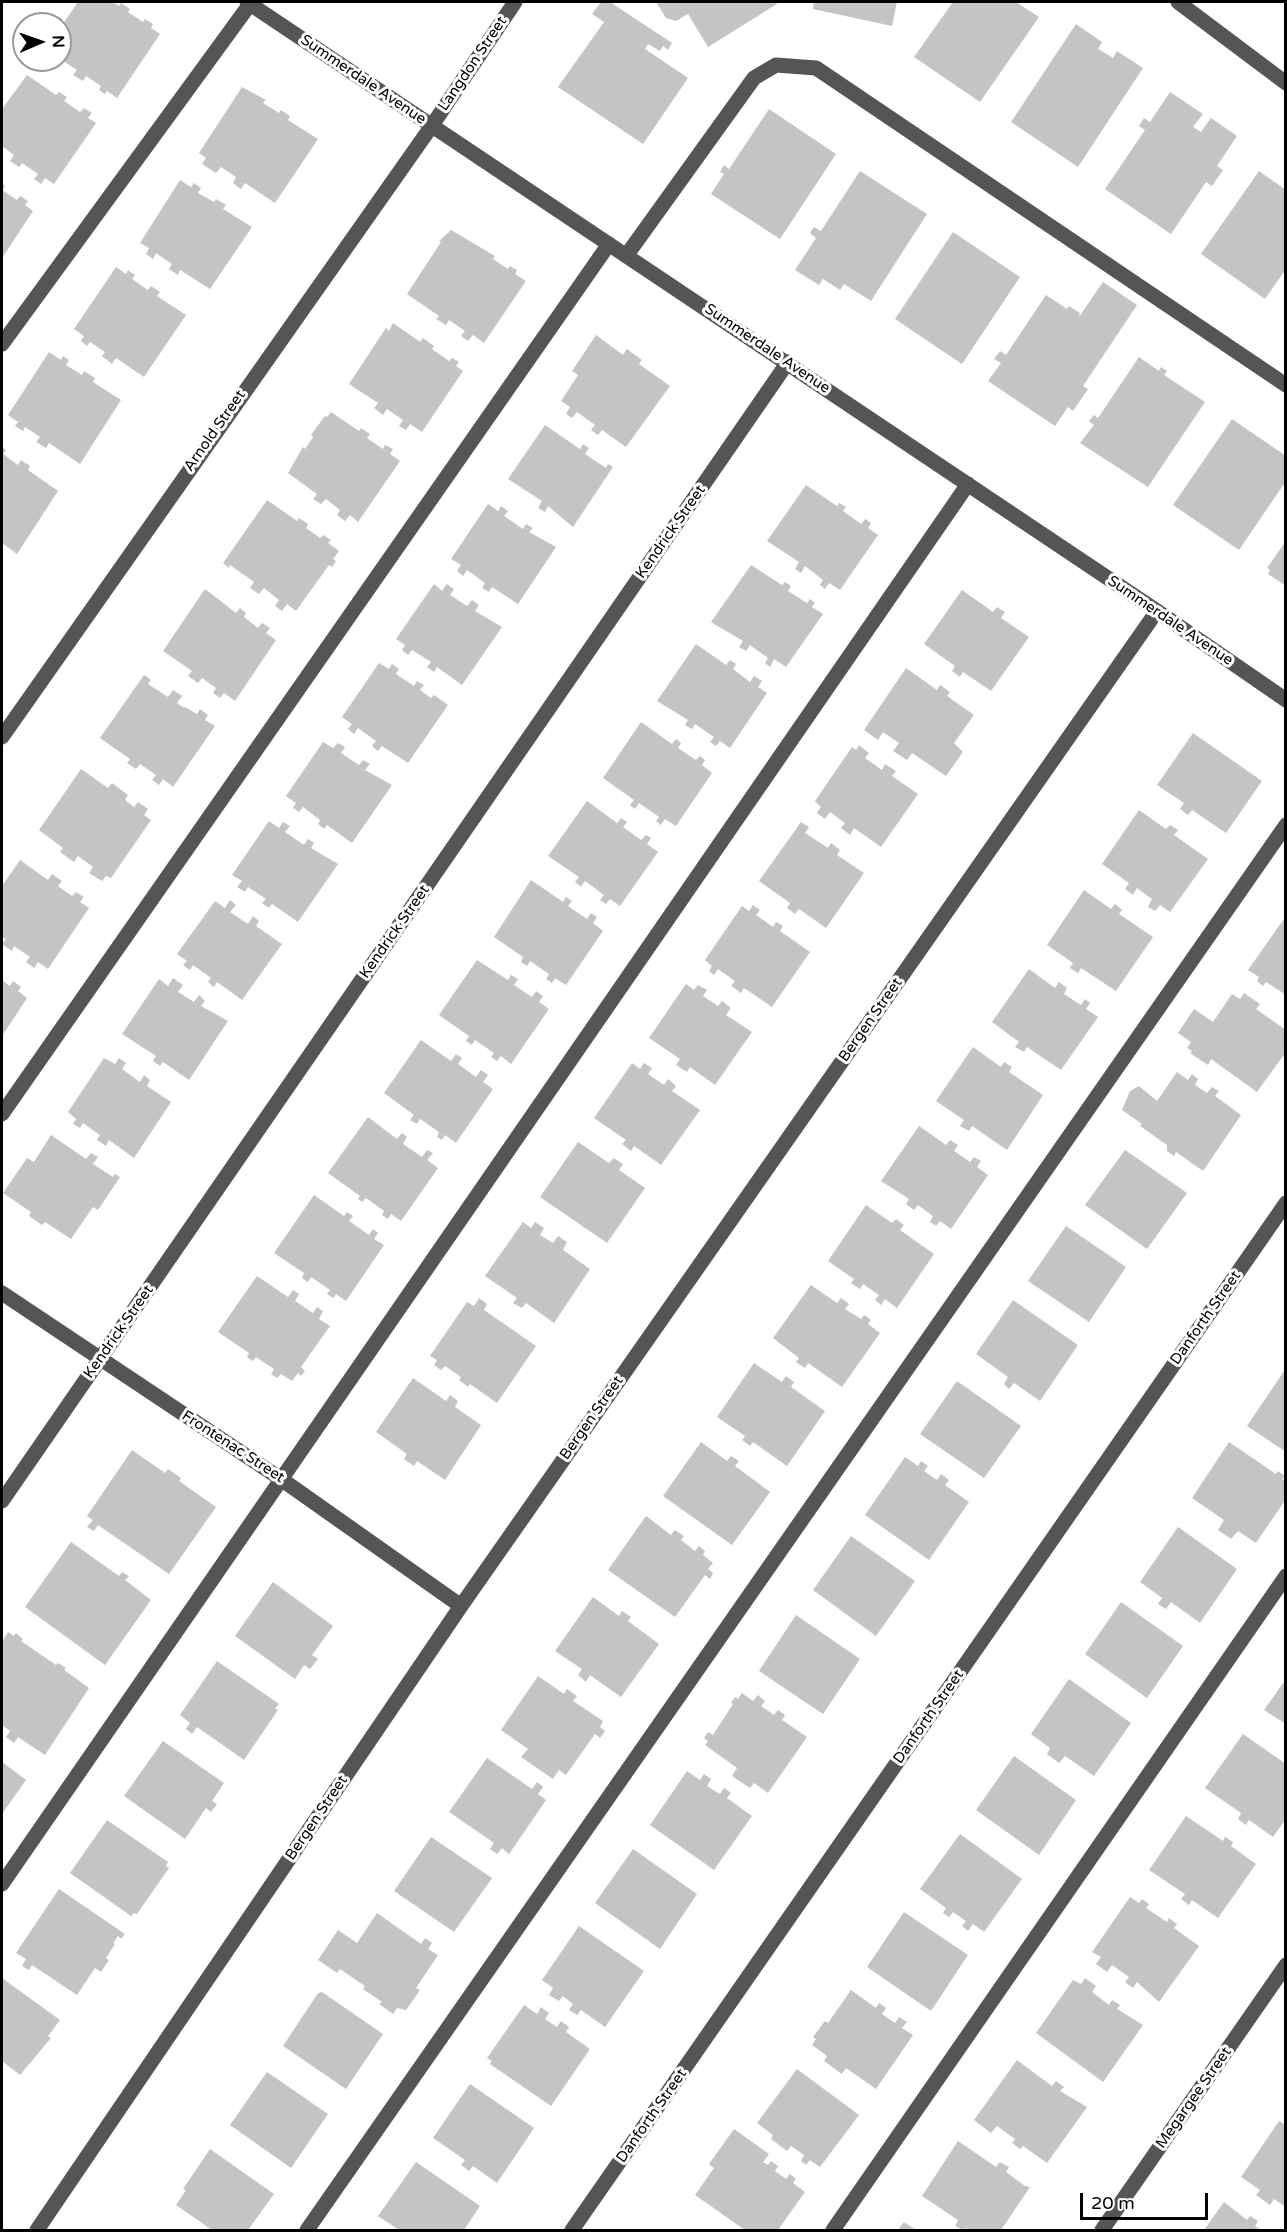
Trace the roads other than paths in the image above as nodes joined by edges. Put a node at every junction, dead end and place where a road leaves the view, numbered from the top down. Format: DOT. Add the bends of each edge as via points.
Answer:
graph roads {
  1 [pos="248,2"];
  2 [pos="515,2"];
  3 [pos="1178,2"];
  4 [pos="1286,83"];
  5 [pos="431,127"];
  6 [pos="609,244"];
  7 [pos="626,256"];
  8 [pos="2,344"];
  9 [pos="788,362"];
  10 [pos="1286,385"];
  11 [pos="968,484"];
  12 [pos="1157,611"];
  13 [pos="1286,700"];
  14 [pos="2,737"];
  15 [pos="1286,825"];
  16 [pos="2,1114"];
  17 [pos="1286,1203"];
  18 [pos="2,1293"];
  19 [pos="100,1360"];
  20 [pos="281,1479"];
  21 [pos="2,1501"];
  22 [pos="1286,1576"];
  23 [pos="461,1606"];
  24 [pos="2,1884"];
  25 [pos="1286,1965"];
  26 [pos="37,2230"];
  27 [pos="307,2230"];
  28 [pos="572,2230"];
  29 [pos="833,2230"];
  30 [pos="1102,2230"];
  1 -- 5 [label="street, Summerdale Avenue"];
  1 -- 8 [label="street"];
  2 -- 5 [label="street, Langdon Street"];
  3 -- 4 [label="street"];
  5 -- 6 [label="street, Summerdale Avenue"];
  5 -- 14 [label="street, Arnold Street"];
  6 -- 7 [label="street, Summerdale Avenue"];
  6 -- 16 [label="street"];
  7 -- 9 [label="street, Summerdale Avenue"];
  7 -- 10 [label="street" via="754,78 776,65 816,68"];
  9 -- 11 [label="street, Summerdale Avenue"];
  9 -- 19 [label="street, Kendrick Street"];
  11 -- 12 [label="street, Summerdale Avenue"];
  11 -- 20 [label="street"];
  12 -- 13 [label="street, Summerdale Avenue"];
  12 -- 23 [label="street, Bergen Street"];
  15 -- 27 [label="street"];
  17 -- 28 [label="street, Danforth Street"];
  18 -- 19 [label="street, Frontenac Street"];
  19 -- 20 [label="street, Frontenac Street"];
  19 -- 21 [label="street, Kendrick Street"];
  20 -- 23 [label="street, Frontenac Street"];
  20 -- 24 [label="street"];
  22 -- 29 [label="street"];
  23 -- 26 [label="street, Bergen Street"];
  25 -- 30 [label="street, Megargee Street"];
}
